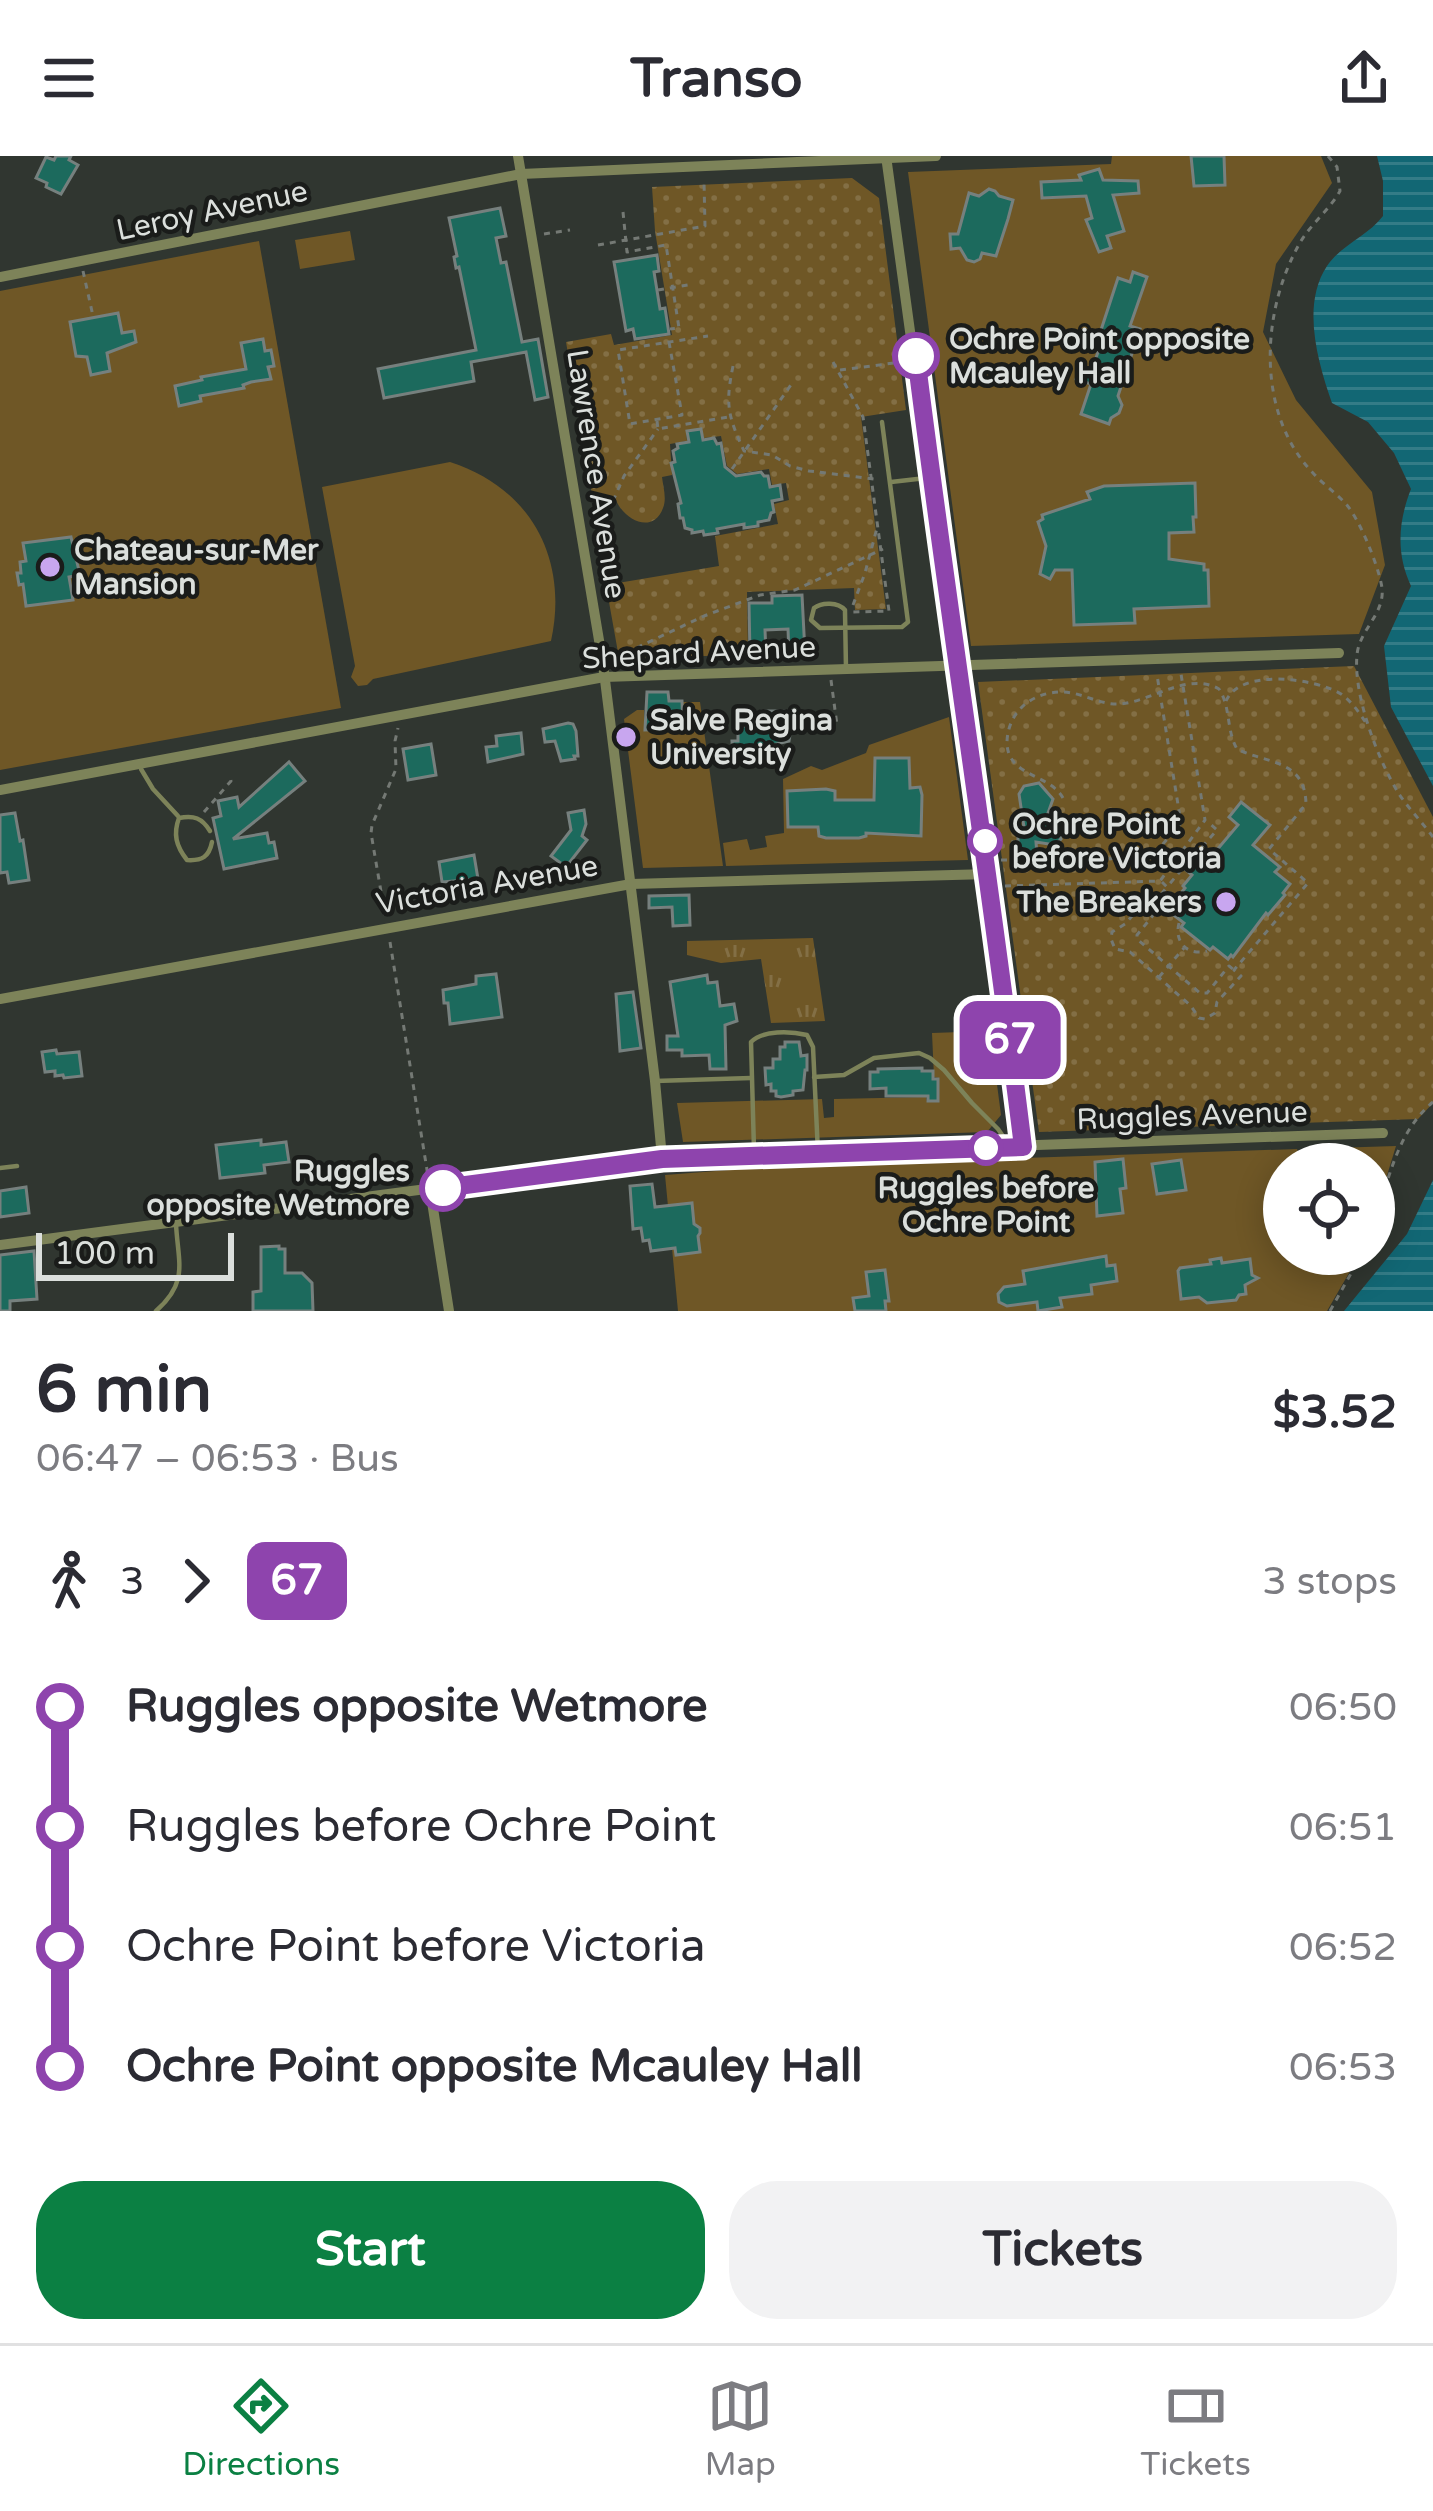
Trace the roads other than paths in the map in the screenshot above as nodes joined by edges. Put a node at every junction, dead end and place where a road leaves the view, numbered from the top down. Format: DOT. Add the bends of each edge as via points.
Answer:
graph roads {
  1 [pos="518,156"];
  2 [pos="936,156"];
  3 [pos="886,158"];
  4 [pos="712,163"];
  5 [pos="521,174"];
  6 [pos="0,277"];
  7 [pos="882,422"];
  8 [pos="932,477"];
  9 [pos="890,482"];
  10 [pos="845,628"];
  11 [pos="1339,653"];
  12 [pos="956,667"];
  13 [pos="840,669"];
  14 [pos="604,670"];
  15 [pos="138,764"];
  16 [pos="0,790"];
  17 [pos="179,818"];
  18 [pos="210,831"];
  19 [pos="212,842"];
  20 [pos="989,874"];
  21 [pos="632,884"];
  22 [pos="0,999"];
  23 [pos="814,1077"];
  24 [pos="751,1078"];
  25 [pos="655,1081"];
  26 [pos="1383,1133"];
  27 [pos="1017,1147"];
  28 [pos="818,1153"];
  29 [pos="754,1155"];
  30 [pos="662,1159"];
  31 [pos="17,1166"];
  32 [pos="0,1168"];
  33 [pos="430,1189"];
  34 [pos="176,1222"];
  35 [pos="0,1245"];
  36 [pos="156,1311"];
  37 [pos="449,1311"];
  1 -- 5 [label="street, Lawrence Avenue"];
  2 -- 3 [label="street, Leroy Avenue"];
  3 -- 4 [label="street, Leroy Avenue"];
  3 -- 8 [label="street"];
  4 -- 5 [label="street, Leroy Avenue"];
  5 -- 6 [label="street, Leroy Avenue"];
  5 -- 14 [label="street, Lawrence Avenue"];
  7 -- 9 [label="lane"];
  8 -- 9 [label="lane"];
  8 -- 12 [label="street"];
  9 -- 10 [label="lane" via="908,622"];
  10 -- 10 [label="lane" via="842,606 818,604 811,614 820,628"];
  10 -- 13 [label="lane"];
  11 -- 12 [label="street, Shepard Avenue"];
  12 -- 13 [label="street, Shepard Avenue"];
  12 -- 20 [label="street"];
  13 -- 14 [label="street, Shepard Avenue"];
  14 -- 15 [label="street, Shepard Avenue"];
  14 -- 21 [label="street, Lawrence Avenue"];
  15 -- 16 [label="street, Shepard Avenue"];
  15 -- 17 [label="lane"];
  17 -- 18 [label="lane" via="199,818"];
  17 -- 19 [label="lane" via="176,841 187,860 206,857"];
  20 -- 21 [label="street, Victoria Avenue"];
  20 -- 27 [label="street"];
  21 -- 22 [label="street, Victoria Avenue"];
  21 -- 25 [label="street, Lawrence Avenue"];
  23 -- 24 [label="lane" via="811,1039 800,1033 754,1037"];
  23 -- 27 [label="lane" via="919,1054"];
  23 -- 28 [label="lane"];
  24 -- 25 [label="lane"];
  24 -- 29 [label="lane"];
  25 -- 30 [label="street, Lawrence Avenue"];
  26 -- 27 [label="street, Ruggles Avenue"];
  27 -- 28 [label="street, Ruggles Avenue"];
  28 -- 29 [label="street, Ruggles Avenue"];
  29 -- 30 [label="street, Ruggles Avenue"];
  30 -- 33 [label="street, Ruggles Avenue"];
  31 -- 32 [label="lane"];
  33 -- 34 [label="street, Ruggles Avenue"];
  33 -- 37 [label="street"];
  34 -- 35 [label="street, Ruggles Avenue"];
  34 -- 36 [label="lane" via="179,1279"];
}
